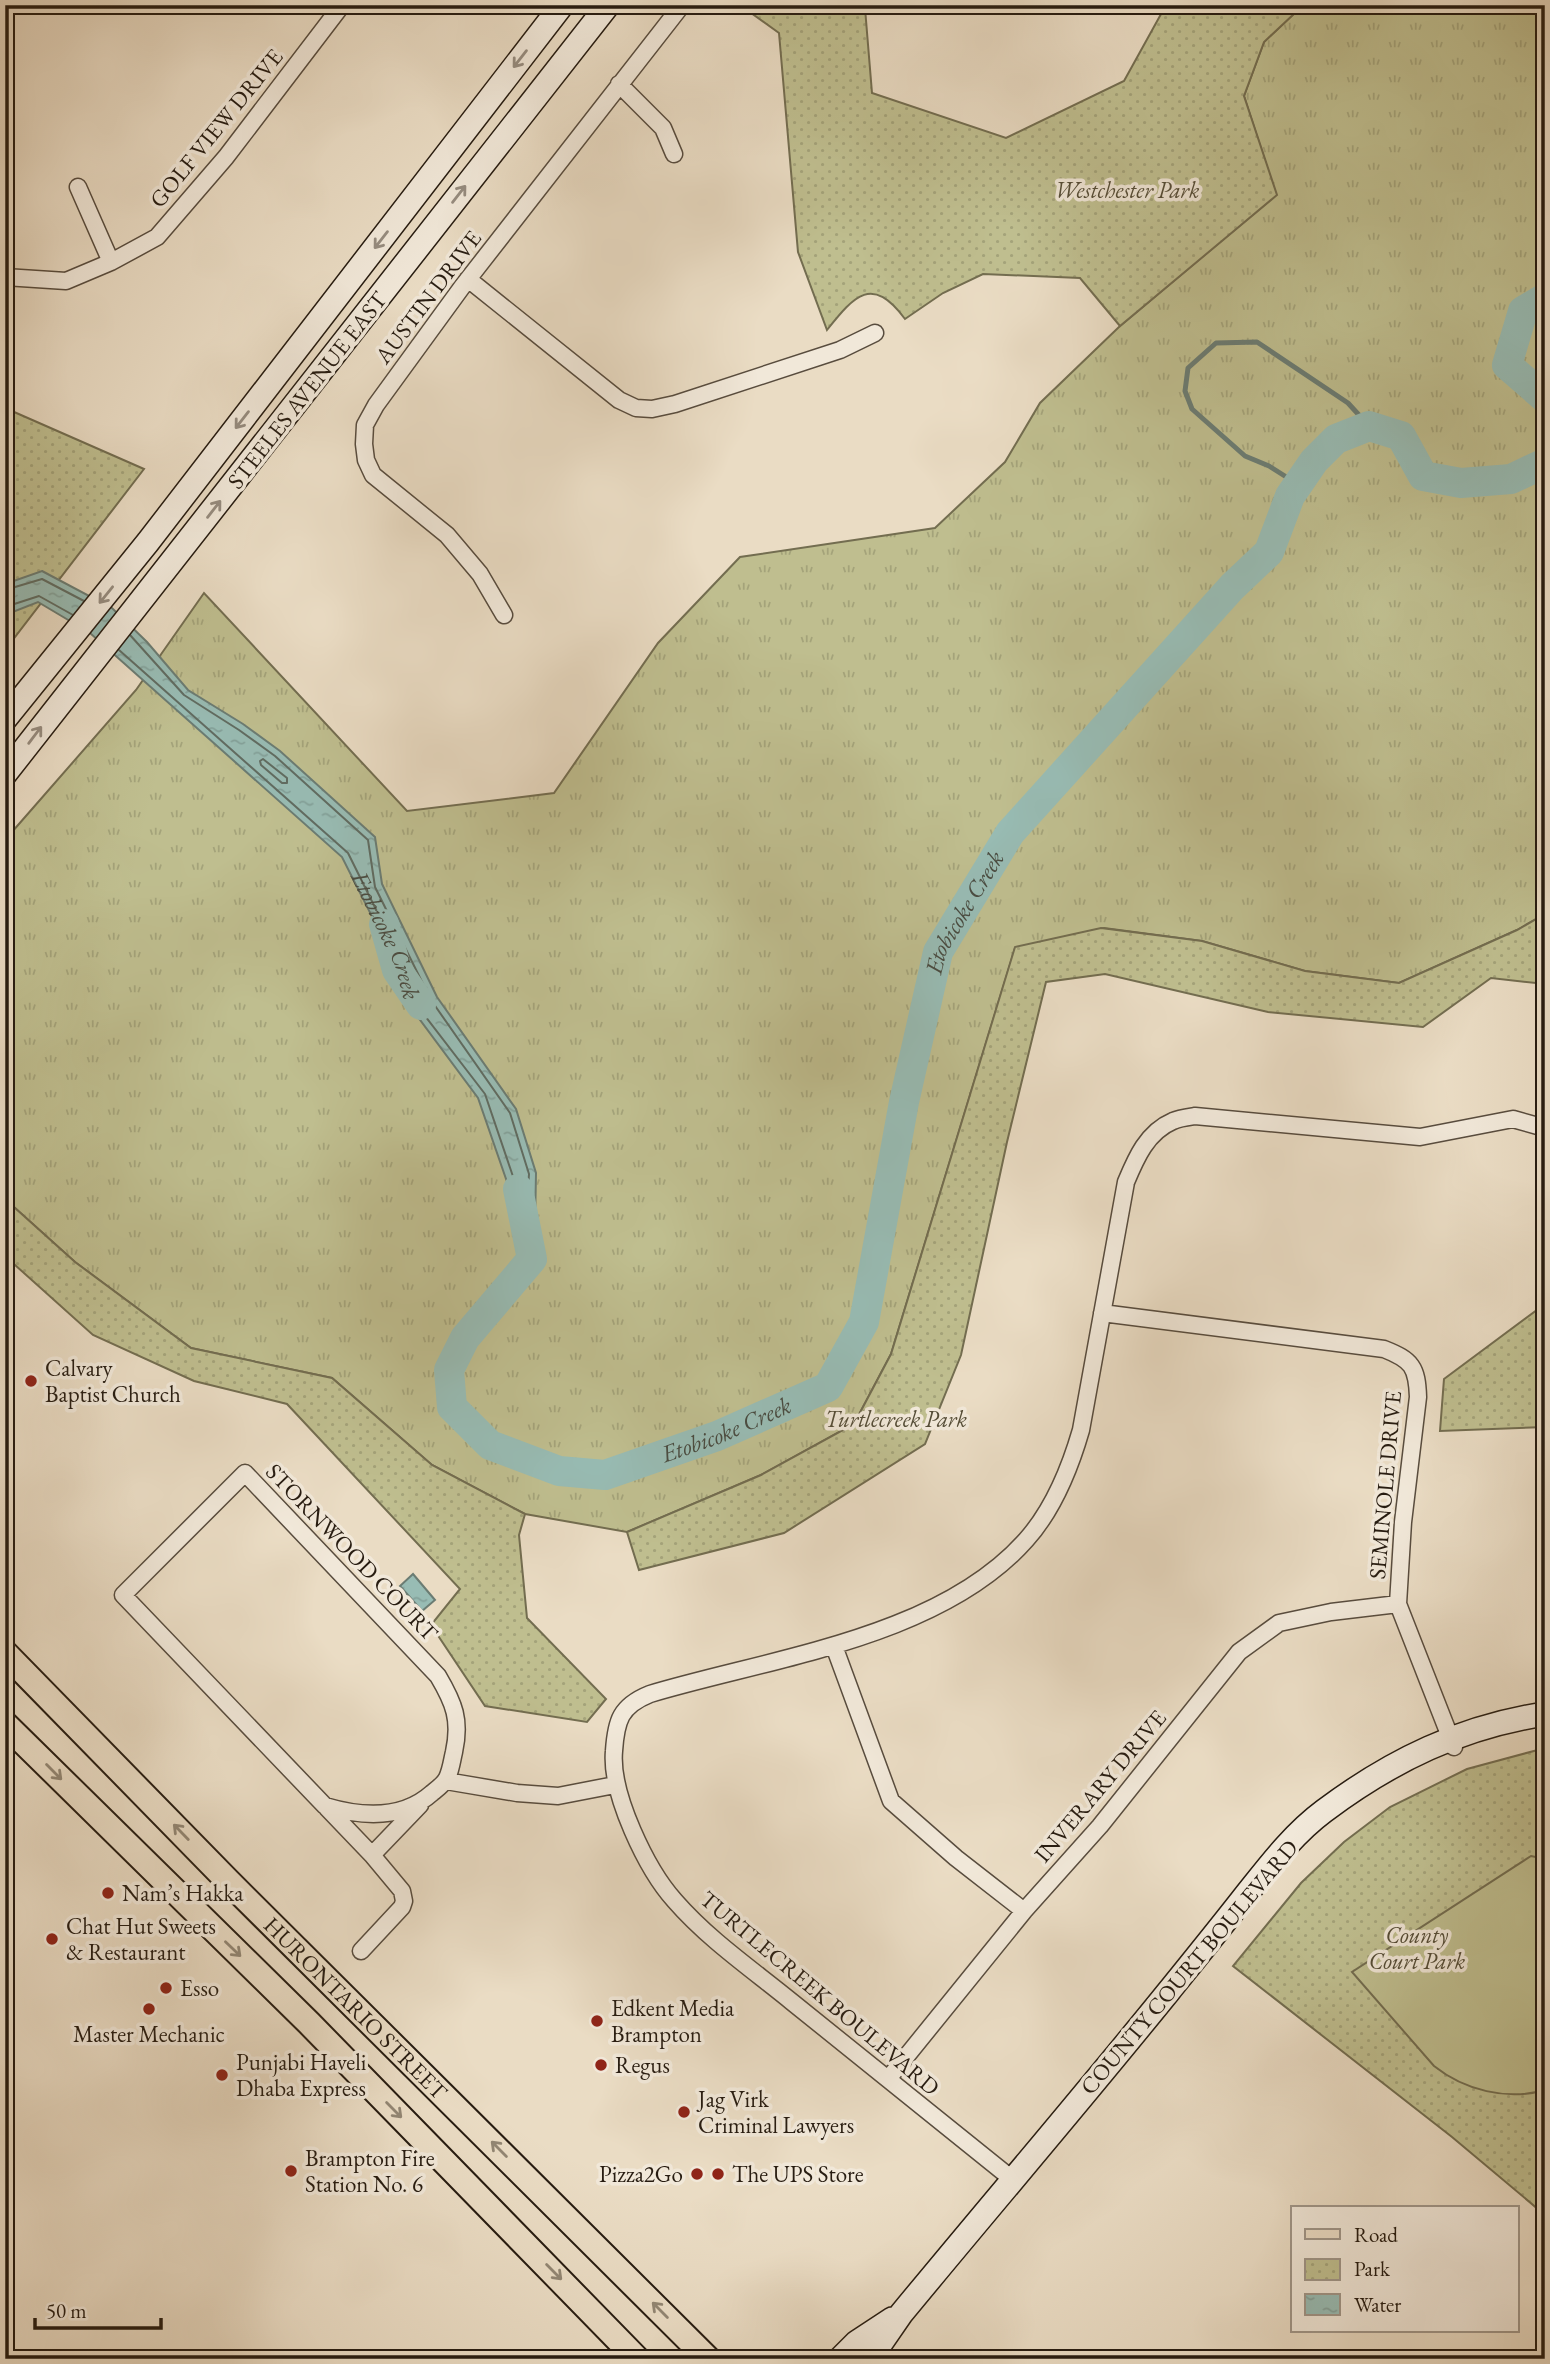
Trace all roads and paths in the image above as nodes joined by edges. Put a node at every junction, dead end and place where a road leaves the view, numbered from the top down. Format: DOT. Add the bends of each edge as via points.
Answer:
graph roads {
  1 [pos="342,5"];
  2 [pos="562,5"];
  3 [pos="608,5"];
  4 [pos="682,5"];
  5 [pos="620,84"];
  6 [pos="674,154"];
  7 [pos="78,187"];
  8 [pos="111,262"];
  9 [pos="5,277"];
  10 [pos="468,279"];
  11 [pos="875,333"];
  12 [pos="504,615"];
  13 [pos="5,719"];
  14 [pos="5,774"];
  15 [pos="1545,1128"];
  16 [pos="1102,1313"];
  17 [pos="1398,1604"];
  18 [pos="834,1646"];
  19 [pos="5,1653"];
  20 [pos="1545,1714"];
  21 [pos="5,1724"];
  22 [pos="1452,1743"];
  23 [pos="446,1781"];
  24 [pos="615,1785"];
  25 [pos="429,1796"];
  26 [pos="326,1806"];
  27 [pos="372,1855"];
  28 [pos="1024,1911"];
  29 [pos="361,1951"];
  30 [pos="888,2079"];
  31 [pos="1012,2179"];
  32 [pos="901,2314"];
  33 [pos="637,2359"];
  34 [pos="708,2359"];
  35 [pos="840,2359"];
  36 [pos="870,2359"];
  1 -- 8 [label="street, GOLF VIEW DRIVE" via="226,157 157,237"];
  2 -- 13 [label="main road, STEELES AVENUE EAST, one-way" via="148,542"];
  14 -- 3 [label="main road, STEELES AVENUE EAST, one-way"];
  4 -- 5 [label="street, AUSTIN DRIVE"];
  5 -- 6 [label="street" via="663,128"];
  5 -- 10 [label="street, AUSTIN DRIVE"];
  7 -- 8 [label="street"];
  8 -- 9 [label="street, GOLF VIEW DRIVE" via="65,281"];
  10 -- 11 [label="street" via="604,390 636,408 674,404 840,350"];
  10 -- 12 [label="street, AUSTIN DRIVE" via="376,405 365,425 364,444 373,475 447,536 480,574"];
  15 -- 16 [label="street, TURTLECREEK BOULEVARD" via="1513,1119 1420,1137 1195,1116 1173,1121 1150,1137 1126,1182"];
  16 -- 17 [label="street, SEMINOLE DRIVE" via="1384,1349 1413,1366 1418,1397"];
  16 -- 18 [label="street, TURTLECREEK BOULEVARD" via="1073,1458 1027,1539 992,1570 933,1609"];
  17 -- 22 [label="street, SEMINOLE DRIVE"];
  17 -- 28 [label="street, INVERARY DRIVE" via="1279,1623 1239,1652 1100,1826"];
  18 -- 24 [label="street, TURTLECREEK BOULEVARD" via="635,1700 615,1731"];
  18 -- 28 [label="street" via="891,1801"];
  34 -- 19 [label="main road, HURONTARIO STREET, one-way"];
  20 -- 22 [label="main road, COUNTY COURT BOULEVARD" via="1519,1718"];
  21 -- 33 [label="main road, HURONTARIO STREET, one-way" via="309,2023"];
  22 -- 31 [label="main road, COUNTY COURT BOULEVARD" via="1412,1754 1322,1812 1278,1856"];
  23 -- 24 [label="street" via="558,1796"];
  23 -- 25 [label="street"];
  23 -- 26 [label="street, STORNWOOD COURT" via="457,1722 453,1701 438,1676 245,1473 122,1595"];
  24 -- 30 [label="street, TURTLECREEK BOULEVARD" via="641,1848 662,1885 691,1919"];
  25 -- 26 [label="street" via="412,1808 389,1814 366,1815"];
  25 -- 27 [label="street"];
  26 -- 27 [label="street, STORNWOOD COURT"];
  27 -- 29 [label="street, STORNWOOD COURT" via="402,1891 404,1901"];
  28 -- 30 [label="street, INVERARY DRIVE"];
  30 -- 31 [label="street, TURTLECREEK BOULEVARD"];
  31 -- 32 [label="main road, COUNTY COURT BOULEVARD"];
  32 -- 35 [label="main road, COUNTY COURT BOULEVARD" via="857,2342"];
  32 -- 36 [label="main road, COUNTY COURT BOULEVARD"];
}
